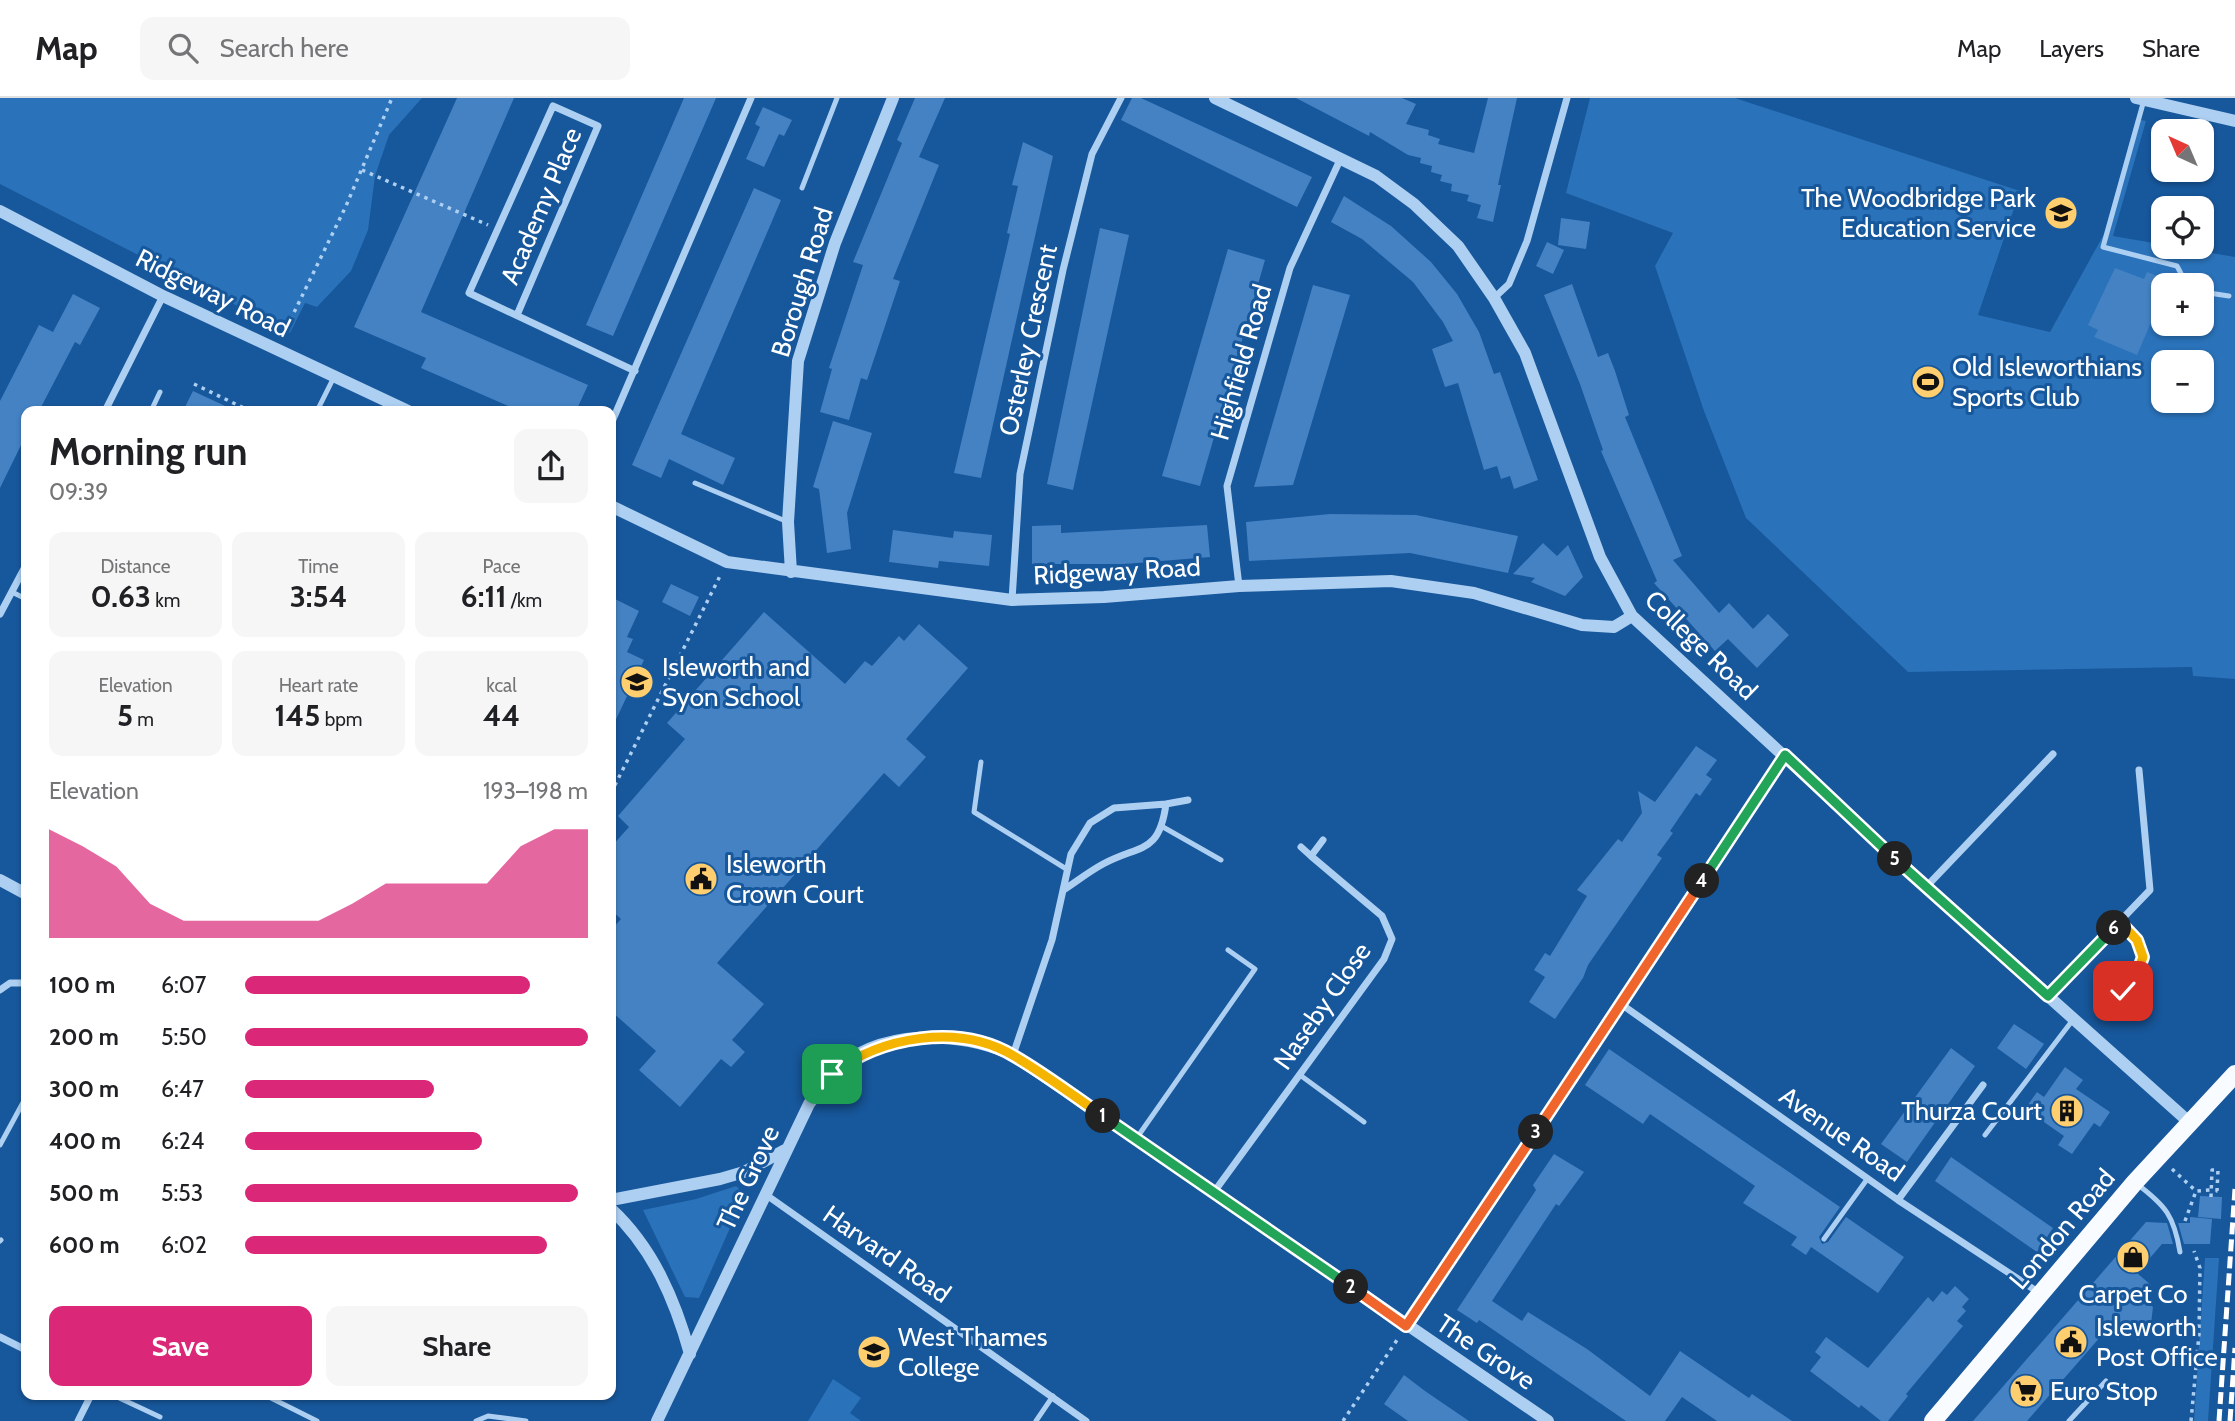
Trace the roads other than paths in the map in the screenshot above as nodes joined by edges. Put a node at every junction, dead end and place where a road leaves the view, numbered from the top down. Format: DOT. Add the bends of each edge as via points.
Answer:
graph roads {
  1 [pos="751,98"];
  2 [pos="837,98"];
  3 [pos="893,98"];
  4 [pos="1121,98"];
  5 [pos="1215,98"];
  6 [pos="1567,98"];
  7 [pos="2140,99"];
  8 [pos="2235,121"];
  9 [pos="1340,160"];
  10 [pos="802,188"];
  11 [pos="0,211"];
  12 [pos="2181,273"];
  13 [pos="2214,294"];
  14 [pos="163,296"];
  15 [pos="2229,296"];
  16 [pos="1494,298"];
  17 [pos="517,315"];
  18 [pos="635,371"];
  19 [pos="334,377"];
  20 [pos="160,392"];
  21 [pos="109,406"];
  22 [pos="153,406"];
  23 [pos="320,406"];
  24 [pos="397,406"];
  25 [pos="616,413"];
  26 [pos="695,483"];
  27 [pos="616,508"];
  28 [pos="788,522"];
  29 [pos="791,572"];
  30 [pos="21,575"];
  31 [pos="1239,586"];
  32 [pos="12,592"];
  33 [pos="21,596"];
  34 [pos="1012,600"];
  35 [pos="0,614"];
  36 [pos="1632,616"];
  37 [pos="2053,754"];
  38 [pos="1785,755"];
  39 [pos="981,762"];
  40 [pos="2138,770"];
  41 [pos="1188,800"];
  42 [pos="1166,804"];
  43 [pos="1163,827"];
  44 [pos="1323,840"];
  45 [pos="1301,847"];
  46 [pos="1311,856"];
  47 [pos="1221,860"];
  48 [pos="1068,870"];
  49 [pos="0,881"];
  50 [pos="1926,887"];
  51 [pos="1065,889"];
  52 [pos="21,892"];
  53 [pos="2120,922"];
  54 [pos="1228,950"];
  55 [pos="21,983"];
  56 [pos="0,990"];
  57 [pos="2048,996"];
  58 [pos="1621,1004"];
  59 [pos="2141,1007"];
  60 [pos="2073,1020"];
  61 [pos="1013,1055"];
  62 [pos="2235,1074"];
  63 [pos="1300,1075"];
  64 [pos="1983,1085"];
  65 [pos="21,1106"];
  66 [pos="1364,1122"];
  67 [pos="2189,1122"];
  68 [pos="1985,1135"];
  69 [pos="1136,1139"];
  70 [pos="0,1145"];
  71 [pos="785,1150"];
  72 [pos="1868,1178"];
  73 [pos="2135,1182"];
  74 [pos="1214,1192"];
  75 [pos="765,1194"];
  76 [pos="616,1199"];
  77 [pos="1898,1200"];
  78 [pos="616,1214"];
  79 [pos="1824,1239"];
  80 [pos="2180,1252"];
  81 [pos="2041,1294"];
  82 [pos="1406,1326"];
  83 [pos="0,1337"];
  84 [pos="21,1348"];
  85 [pos="690,1354"];
  86 [pos="2106,1381"];
  87 [pos="1053,1396"];
  88 [pos="88,1400"];
  89 [pos="123,1400"];
  90 [pos="275,1400"];
  91 [pos="160,1418"];
  92 [pos="78,1421"];
  93 [pos="317,1421"];
  94 [pos="476,1421"];
  95 [pos="526,1421"];
  96 [pos="657,1421"];
  97 [pos="1036,1421"];
  98 [pos="1086,1421"];
  99 [pos="1548,1421"];
  100 [pos="1933,1421"];
  101 [pos="2070,1421"];
  1 -- 18 [label="street"];
  2 -- 10 [label="lane"];
  3 -- 28 [label="street, Borough Road" via="835,243 798,361"];
  4 -- 34 [label="street, Osterley Crescent" via="1092,154 1063,270 1020,474"];
  5 -- 9 [label="street, College Road"];
  6 -- 16 [label="street" via="1527,241 1509,284"];
  7 -- 8 [label="street"];
  7 -- 12 [label="lane" via="2103,247 2177,266"];
  9 -- 16 [label="street, College Road" via="1376,176 1414,204 1458,246"];
  9 -- 31 [label="street, Highfield Road" via="1290,268 1227,485"];
  11 -- 14 [label="street, Ridgeway Road"];
  13 -- 15 [label="lane"];
  14 -- 19 [label="street, Ridgeway Road"];
  14 -- 21 [label="street"];
  16 -- 36 [label="street, College Road" via="1525,354 1600,557"];
  17 -- 17 [label="street, Academy Place" via="469,293 553,106 598,126"];
  17 -- 18 [label="street, Academy Place"];
  18 -- 25 [label="street"];
  19 -- 23 [label="lane"];
  19 -- 24 [label="street, Ridgeway Road"];
  20 -- 22 [label="lane"];
  26 -- 28 [label="lane"];
  27 -- 29 [label="street, Ridgeway Road" via="727,562"];
  28 -- 29 [label="street, Borough Road"];
  29 -- 34 [label="street, Ridgeway Road"];
  30 -- 32 [label="street"];
  31 -- 34 [label="street, Ridgeway Road"];
  31 -- 36 [label="street, Ridgeway Road" via="1391,581 1474,593 1582,625 1614,627"];
  32 -- 33 [label="lane"];
  32 -- 35 [label="street"];
  36 -- 38 [label="street, College Road"];
  37 -- 50 [label="street"];
  38 -- 50 [label="street, College Road"];
  38 -- 58 [label="street"];
  39 -- 48 [label="lane" via="974,812"];
  40 -- 53 [label="street" via="2150,890"];
  41 -- 42 [label="street"];
  42 -- 43 [label="street"];
  42 -- 48 [label="street" via="1114,808 1090,823 1071,854"];
  43 -- 47 [label="lane"];
  43 -- 51 [label="street" via="1153,841 1104,863"];
  44 -- 46 [label="street"];
  45 -- 46 [label="street, Naseby Close"];
  46 -- 63 [label="street, Naseby Close" via="1382,916 1392,939 1384,958"];
  48 -- 51 [label="street"];
  49 -- 52 [label="street"];
  50 -- 57 [label="street, College Road"];
  51 -- 61 [label="street"];
  53 -- 57 [label="street"];
  53 -- 59 [label="lane" via="2137,940 2143,957 2136,976 2123,991"];
  54 -- 69 [label="lane" via="1255,969"];
  55 -- 56 [label="street"];
  57 -- 60 [label="street, College Road"];
  58 -- 72 [label="street, Avenue Road"];
  58 -- 82 [label="street"];
  60 -- 67 [label="street, College Road"];
  60 -- 68 [label="lane"];
  61 -- 69 [label="street, The Grove"];
  61 -- 71 [label="street, The Grove" via="961,1040 924,1037 891,1041 854,1057 832,1074 809,1104"];
  62 -- 67 [label="main road, London Road"];
  63 -- 66 [label="lane"];
  63 -- 74 [label="street, Naseby Close"];
  64 -- 77 [label="street"];
  65 -- 70 [label="lane"];
  67 -- 73 [label="main road, London Road"];
  69 -- 74 [label="street, The Grove"];
  71 -- 75 [label="street, The Grove"];
  71 -- 76 [label="street" via="720,1179"];
  72 -- 77 [label="street, Avenue Road"];
  72 -- 79 [label="lane"];
  73 -- 80 [label="lane" via="2175,1222"];
  73 -- 81 [label="main road, London Road"];
  74 -- 82 [label="street, The Grove"];
  75 -- 85 [label="street, The Grove"];
  75 -- 87 [label="street, Harvard Road"];
  77 -- 81 [label="street, Avenue Road"];
  78 -- 85 [label="street" via="633,1231 663,1279"];
  81 -- 100 [label="main road, London Road"];
  82 -- 99 [label="street, The Grove"];
  83 -- 84 [label="street"];
  85 -- 96 [label="street, The Grove"];
  86 -- 101 [label="lane"];
  87 -- 97 [label="lane"];
  87 -- 98 [label="street, Harvard Road"];
  88 -- 92 [label="street"];
  89 -- 91 [label="lane"];
  90 -- 93 [label="lane"];
  94 -- 95 [label="lane" via="488,1416"];
}
